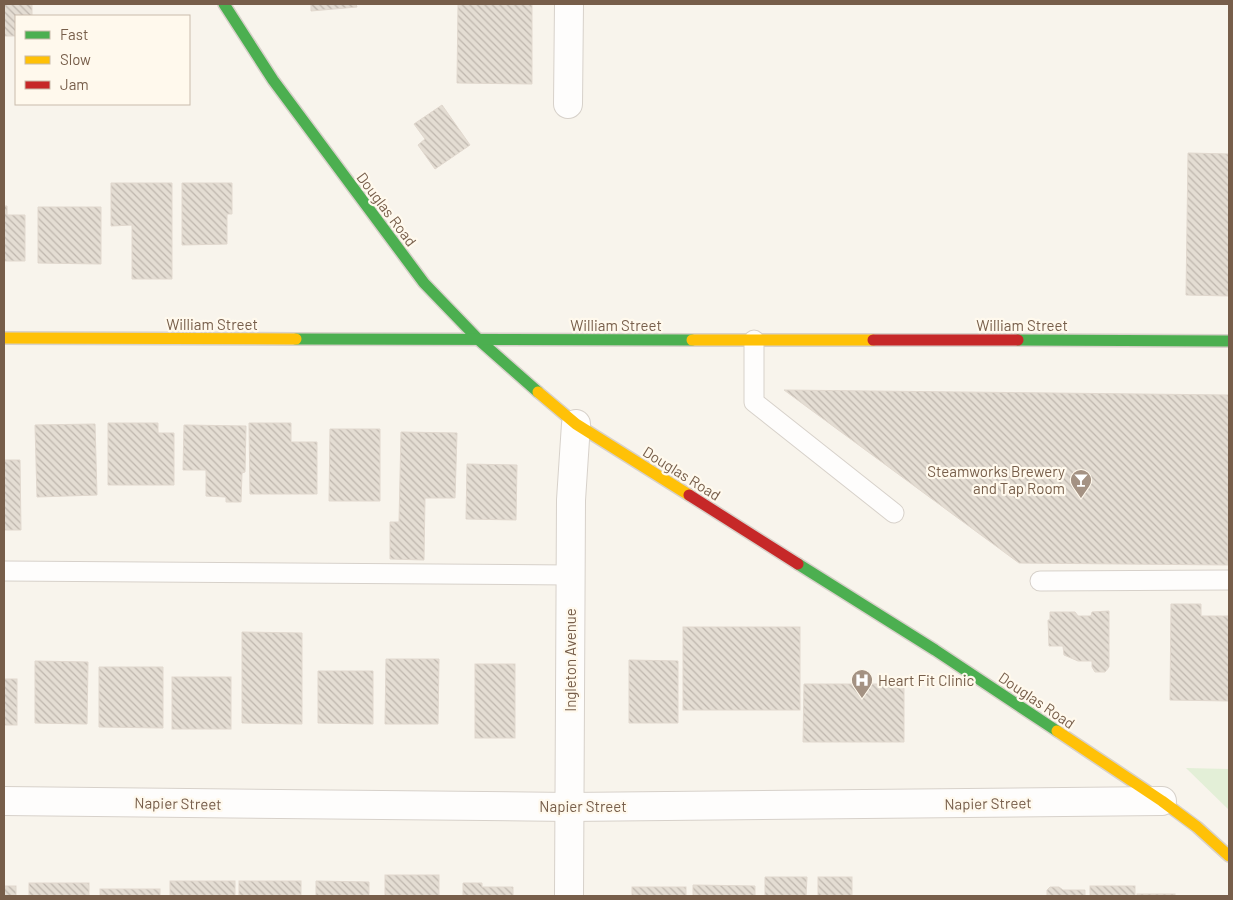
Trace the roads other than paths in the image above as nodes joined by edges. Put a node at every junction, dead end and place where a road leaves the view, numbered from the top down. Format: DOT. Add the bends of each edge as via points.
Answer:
graph roads {
  1 [pos="224,4"];
  2 [pos="569,4"];
  3 [pos="568,104"];
  4 [pos="4,338"];
  5 [pos="479,340"];
  6 [pos="754,340"];
  7 [pos="1229,341"];
  8 [pos="576,424"];
  9 [pos="894,513"];
  10 [pos="4,571"];
  11 [pos="570,575"];
  12 [pos="1229,580"];
  13 [pos="1040,581"];
  14 [pos="4,801"];
  15 [pos="1162,801"];
  16 [pos="569,807"];
  17 [pos="1229,856"];
  18 [pos="569,896"];
  1 -- 5 [label="street, Douglas Road" via="272,80 418,275"];
  2 -- 3 [label="street"];
  4 -- 5 [label="street, William Street"];
  5 -- 6 [label="street, William Street"];
  5 -- 8 [label="street, Douglas Road"];
  6 -- 7 [label="street, William Street"];
  6 -- 9 [label="lane" via="754,402"];
  8 -- 11 [label="street, Ingleton Avenue" via="570,500"];
  8 -- 15 [label="street, Douglas Road" via="935,650"];
  10 -- 11 [label="lane"];
  11 -- 16 [label="street, Ingleton Avenue"];
  12 -- 13 [label="lane"];
  14 -- 16 [label="street, Napier Street"];
  15 -- 16 [label="street, Napier Street"];
  15 -- 17 [label="street, Douglas Road" via="1197,826"];
  16 -- 18 [label="street, Ingleton Avenue"];
}
